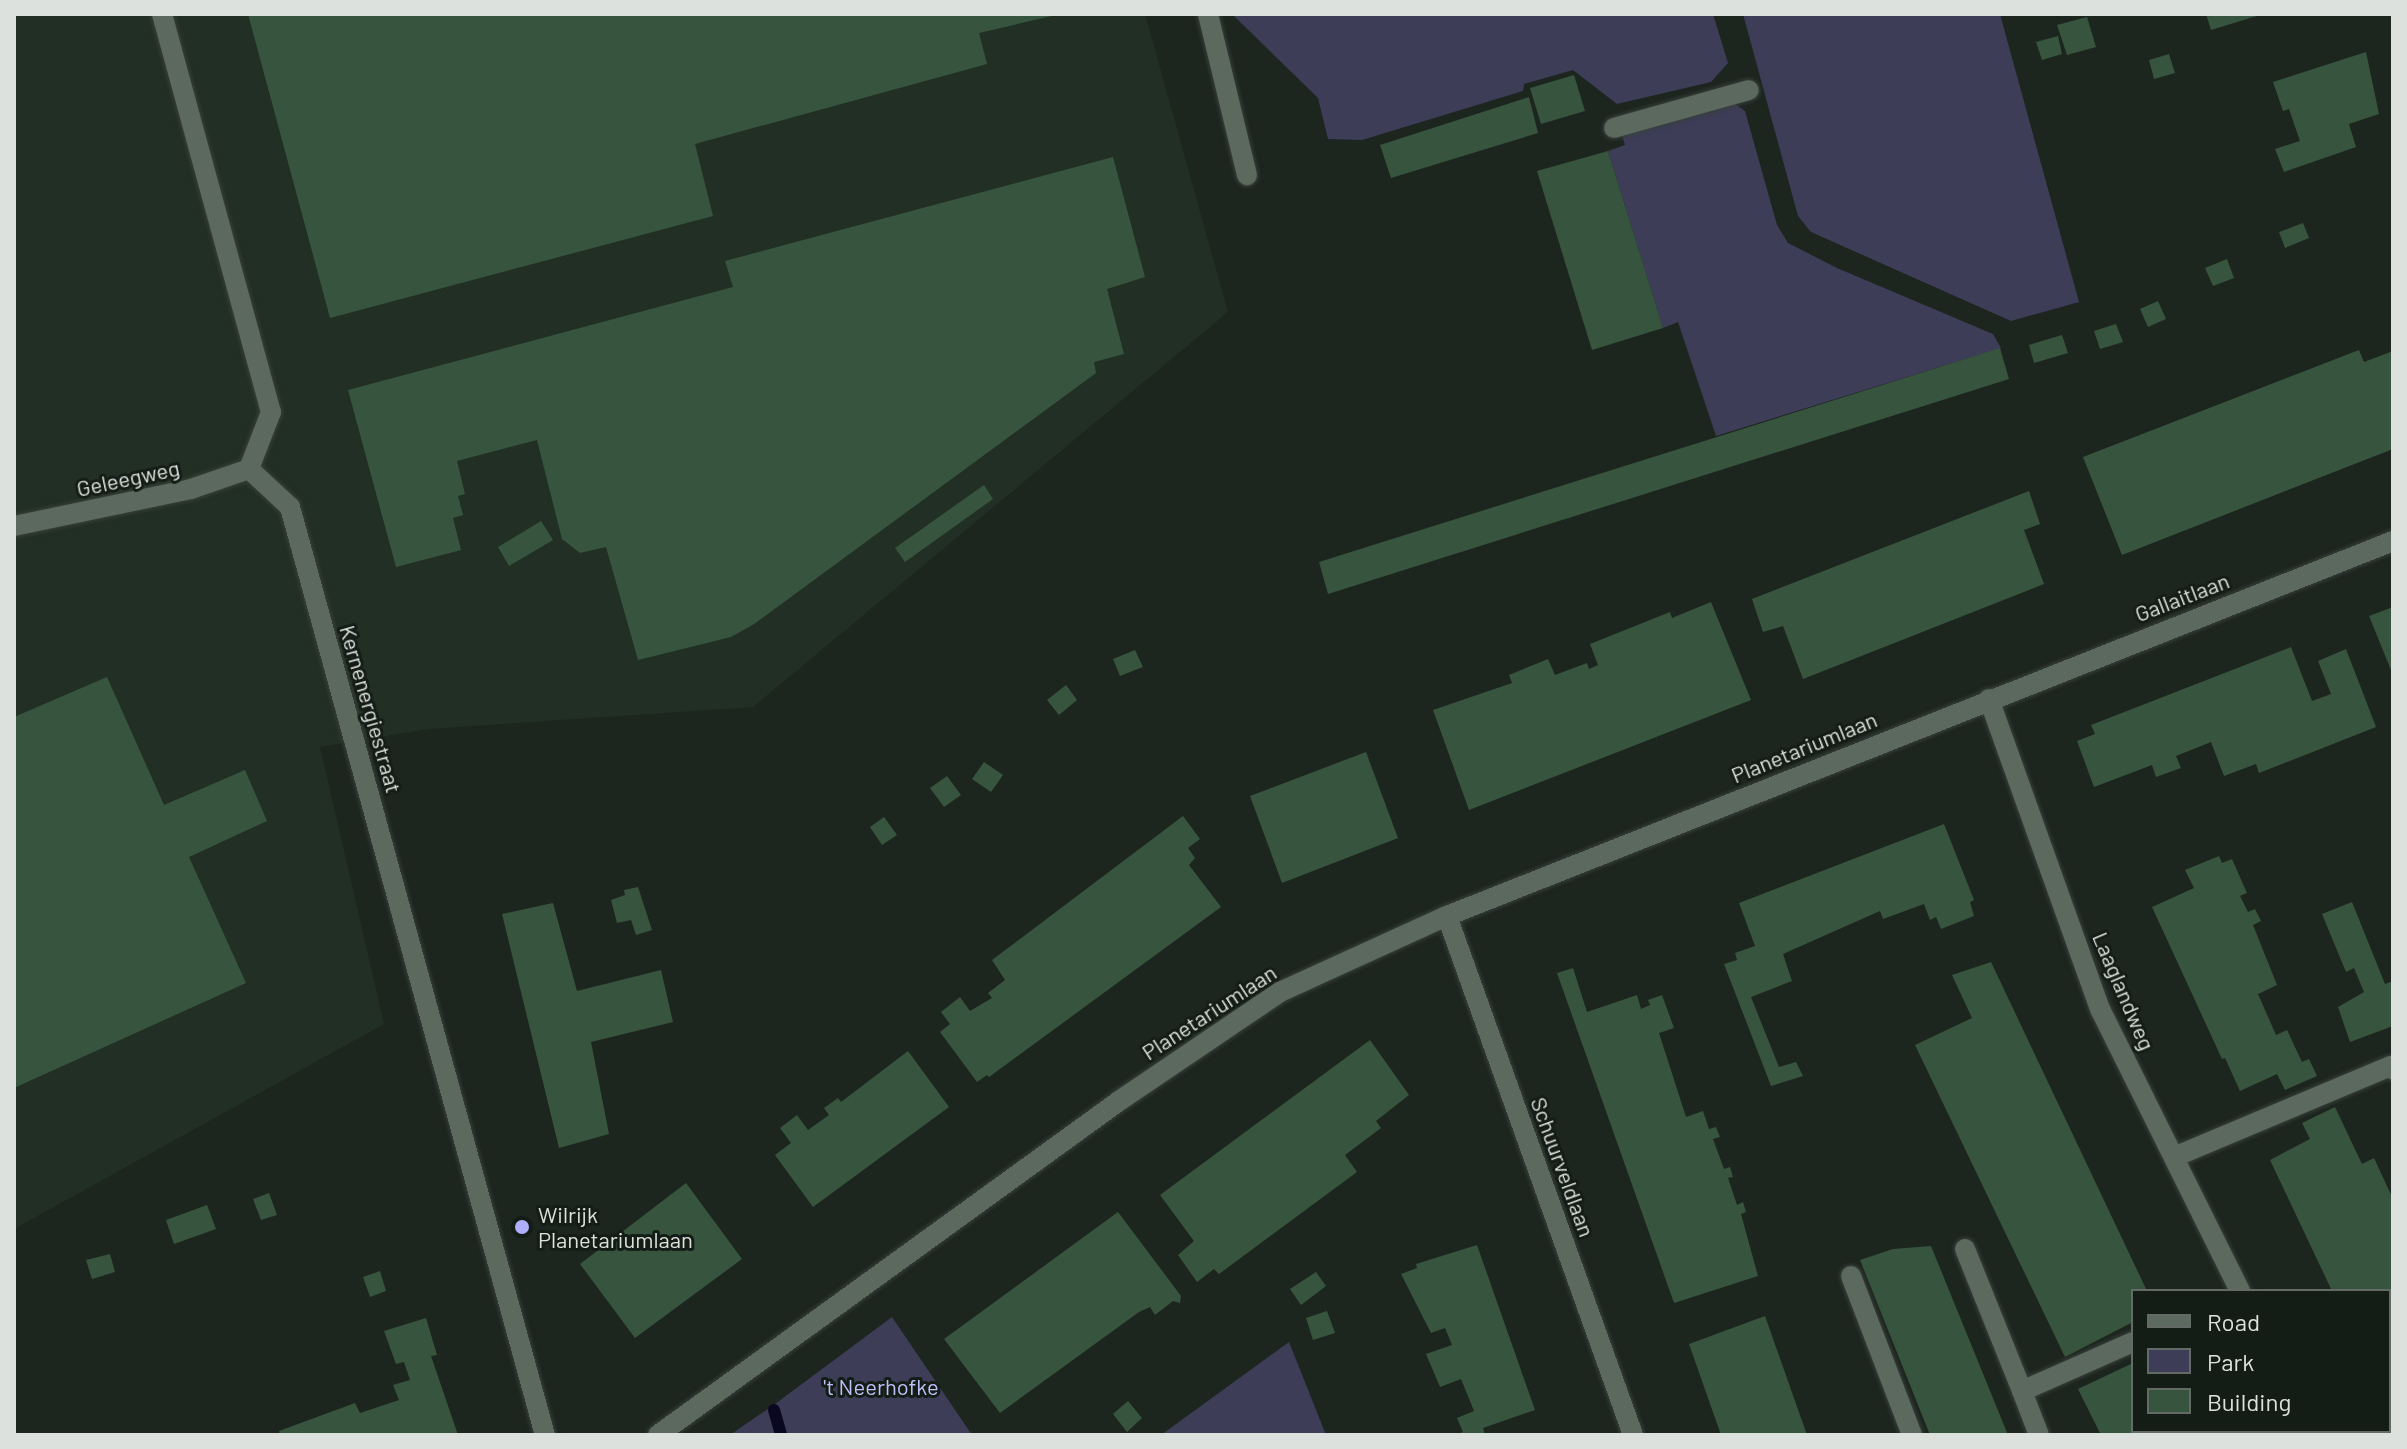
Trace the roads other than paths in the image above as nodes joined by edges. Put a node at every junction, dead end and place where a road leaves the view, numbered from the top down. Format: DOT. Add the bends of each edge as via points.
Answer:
graph roads {
  1 [pos="162,14"];
  2 [pos="1208,14"];
  3 [pos="1749,90"];
  4 [pos="1614,128"];
  5 [pos="1247,175"];
  6 [pos="249,469"];
  7 [pos="14,526"];
  8 [pos="2393,541"];
  9 [pos="1989,699"];
  10 [pos="1447,916"];
  11 [pos="2393,1070"];
  12 [pos="2174,1157"];
  13 [pos="1965,1249"];
  14 [pos="1851,1276"];
  15 [pos="2239,1289"];
  16 [pos="2131,1343"];
  17 [pos="2022,1391"];
  18 [pos="545,1435"];
  19 [pos="658,1435"];
  20 [pos="1633,1435"];
  21 [pos="1912,1435"];
  22 [pos="2039,1435"];
  1 -- 6 [label="street" via="271,412"];
  2 -- 5 [label="street"];
  3 -- 4 [label="street"];
  6 -- 7 [label="street, Geleegweg" via="191,489"];
  6 -- 18 [label="street, Kernenergiestraat" via="290,507"];
  8 -- 9 [label="street, Gallaitlaan"];
  9 -- 10 [label="street, Planetariumlaan"];
  9 -- 12 [label="street, Laaglandweg" via="2101,1011"];
  10 -- 19 [label="street, Planetariumlaan" via="1280,992 1119,1101"];
  10 -- 20 [label="street, Schuurveldlaan"];
  11 -- 12 [label="street" via="2391,1066"];
  12 -- 15 [label="street, Laaglandweg"];
  13 -- 17 [label="street"];
  14 -- 21 [label="street"];
  16 -- 17 [label="street"];
  17 -- 22 [label="street"];
}
